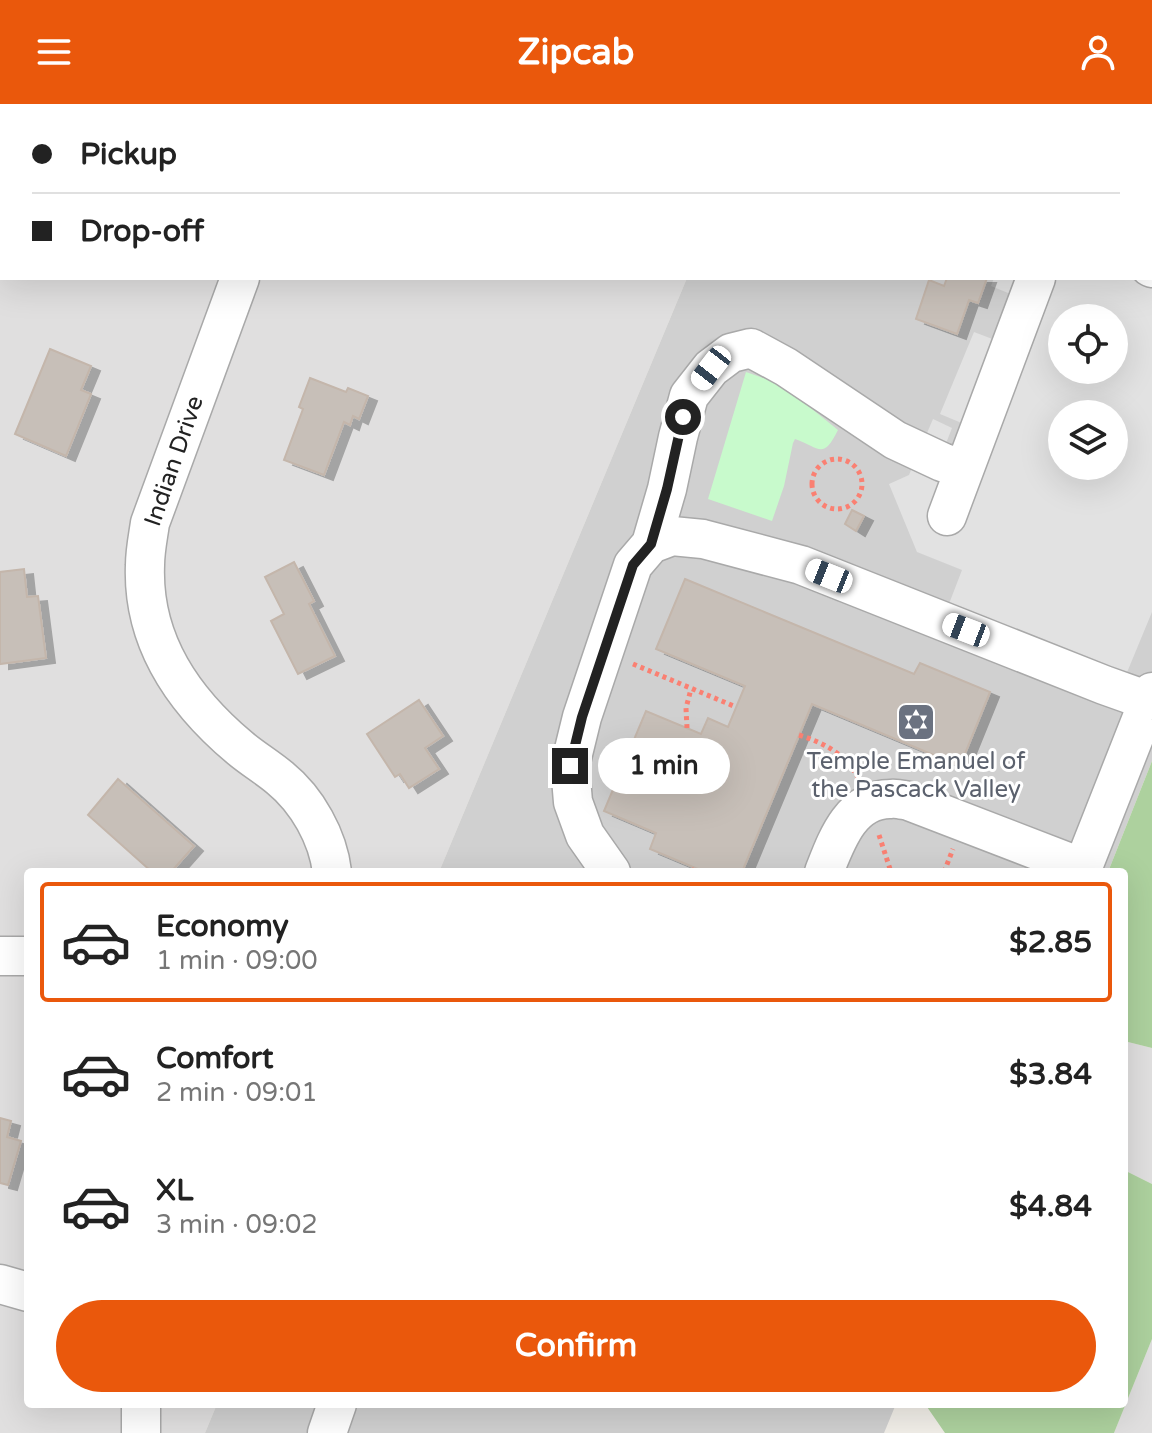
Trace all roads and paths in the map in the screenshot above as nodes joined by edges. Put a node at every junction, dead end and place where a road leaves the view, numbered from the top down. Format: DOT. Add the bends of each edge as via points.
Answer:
graph roads {
  1 [pos="239,280"];
  2 [pos="1035,280"];
  3 [pos="964,470"];
  4 [pos="843,509"];
  5 [pos="947,516"];
  6 [pos="651,544"];
  7 [pos="627,662"];
  8 [pos="691,689"];
  9 [pos="1150,697"];
  10 [pos="736,707"];
  11 [pos="687,728"];
  12 [pos="332,868"];
  13 [pos="608,868"];
  14 [pos="826,868"];
  15 [pos="1077,868"];
  16 [pos="1083,868"];
  17 [pos="0,956"];
  18 [pos="24,956"];
  19 [pos="0,1284"];
  20 [pos="24,1291"];
  21 [pos="141,1408"];
  22 [pos="336,1408"];
  23 [pos="141,1433"];
  24 [pos="327,1433"];
  1 -- 12 [label="street, Indian Drive" via="150,523 146,598 162,655 183,688 201,713 282,779 311,813"];
  2 -- 3 [label="street"];
  3 -- 5 [label="street"];
  3 -- 6 [label="street" via="895,440 751,348 731,353 711,368 689,396"];
  4 -- 4 [label="path" via="857,499 862,483 855,467 832,459 814,473 811,489 826,507"];
  6 -- 9 [label="street" via="672,536 703,539 801,565 1089,679"];
  6 -- 13 [label="street" via="633,565 570,766 573,802 585,835"];
  7 -- 8 [label="path"];
  8 -- 10 [label="path"];
  8 -- 11 [label="path"];
  9 -- 16 [label="street"];
  14 -- 15 [label="street" via="854,814 888,798 909,801"];
  17 -- 18 [label="street"];
  19 -- 20 [label="street"];
  21 -- 23 [label="street"];
  22 -- 24 [label="street"];
}
